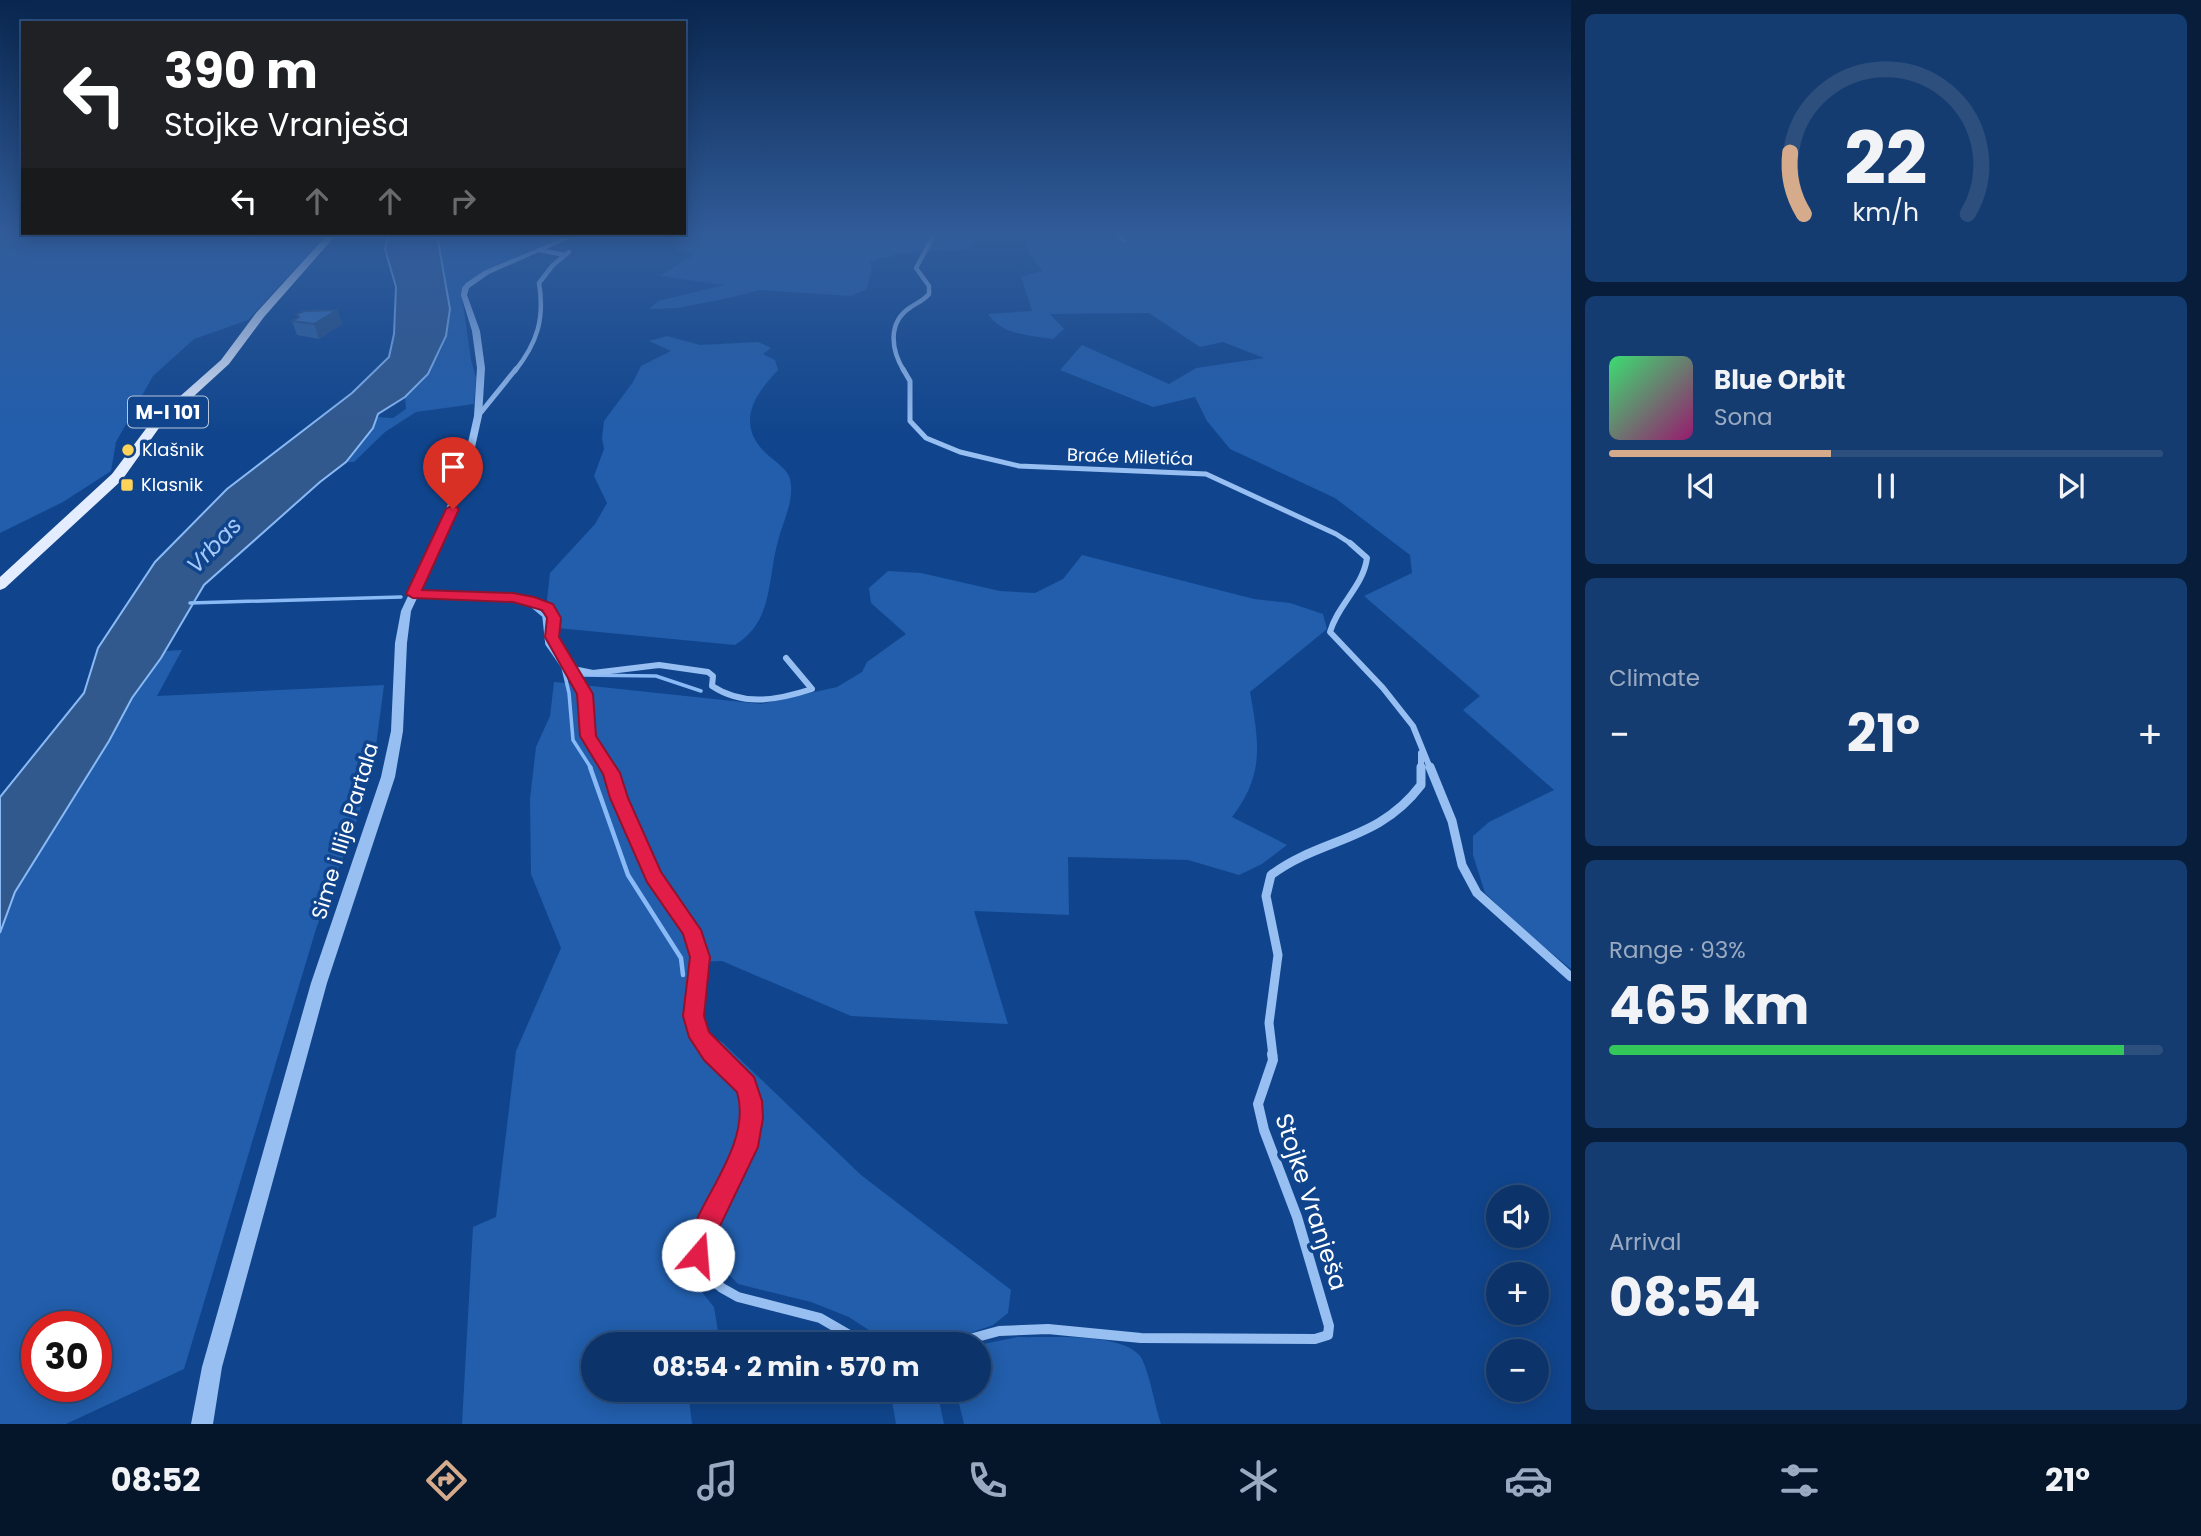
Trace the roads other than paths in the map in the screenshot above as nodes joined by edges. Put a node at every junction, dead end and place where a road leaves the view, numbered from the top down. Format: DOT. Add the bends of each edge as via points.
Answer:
graph roads {
  1 [pos="272,301"];
  2 [pos="466,301"];
  3 [pos="542,301"];
  4 [pos="922,301"];
  5 [pos="478,416"];
  6 [pos="0,585"];
  7 [pos="413,594"];
  8 [pos="786,657"];
  9 [pos="572,668"];
  10 [pos="1420,745"];
  11 [pos="1571,977"];
  12 [pos="848,1332"];
  13 [pos="991,1335"];
  14 [pos="202,1424"];
  1 -- 6 [label="main road, M-I 101" via="228,358 155,425 117,477"];
  2 -- 5 [label="street, Sime i Ilije Partala" via="481,368"];
  3 -- 5 [label="street" via="532,350"];
  4 -- 10 [label="street, Braće Miletića" via="898,319 892,345 910,381 908,409 917,431 946,447 1006,464 1206,474 1347,540 1363,553 1367,565 1357,591 1338,610 1330,632 1406,715"];
  5 -- 7 [label="street, Sime i Ilije Partala" via="453,509"];
  7 -- 9 [label="street" via="541,603 554,618 552,637"];
  7 -- 14 [label="street, Sime i Ilije Partala" via="402,627 397,732 388,777 319,983 215,1356"];
  8 -- 9 [label="street" via="812,689 762,701 729,696 712,686 713,676 708,672 689,668 640,666 593,673"];
  9 -- 12 [label="street" via="585,694 588,736 611,773 653,876 691,930 700,957 694,1016 700,1037 746,1085 751,1101 747,1147 700,1242 703,1268 722,1291 817,1317"];
  10 -- 11 [label="street" via="1452,821 1462,864 1478,893"];
  10 -- 13 [label="street, Stojke Vranješa" via="1421,785 1401,810 1279,869 1267,886 1278,955 1269,1023 1273,1060 1258,1104 1297,1217 1328,1335 1315,1339 1142,1338 1017,1329"];
}
